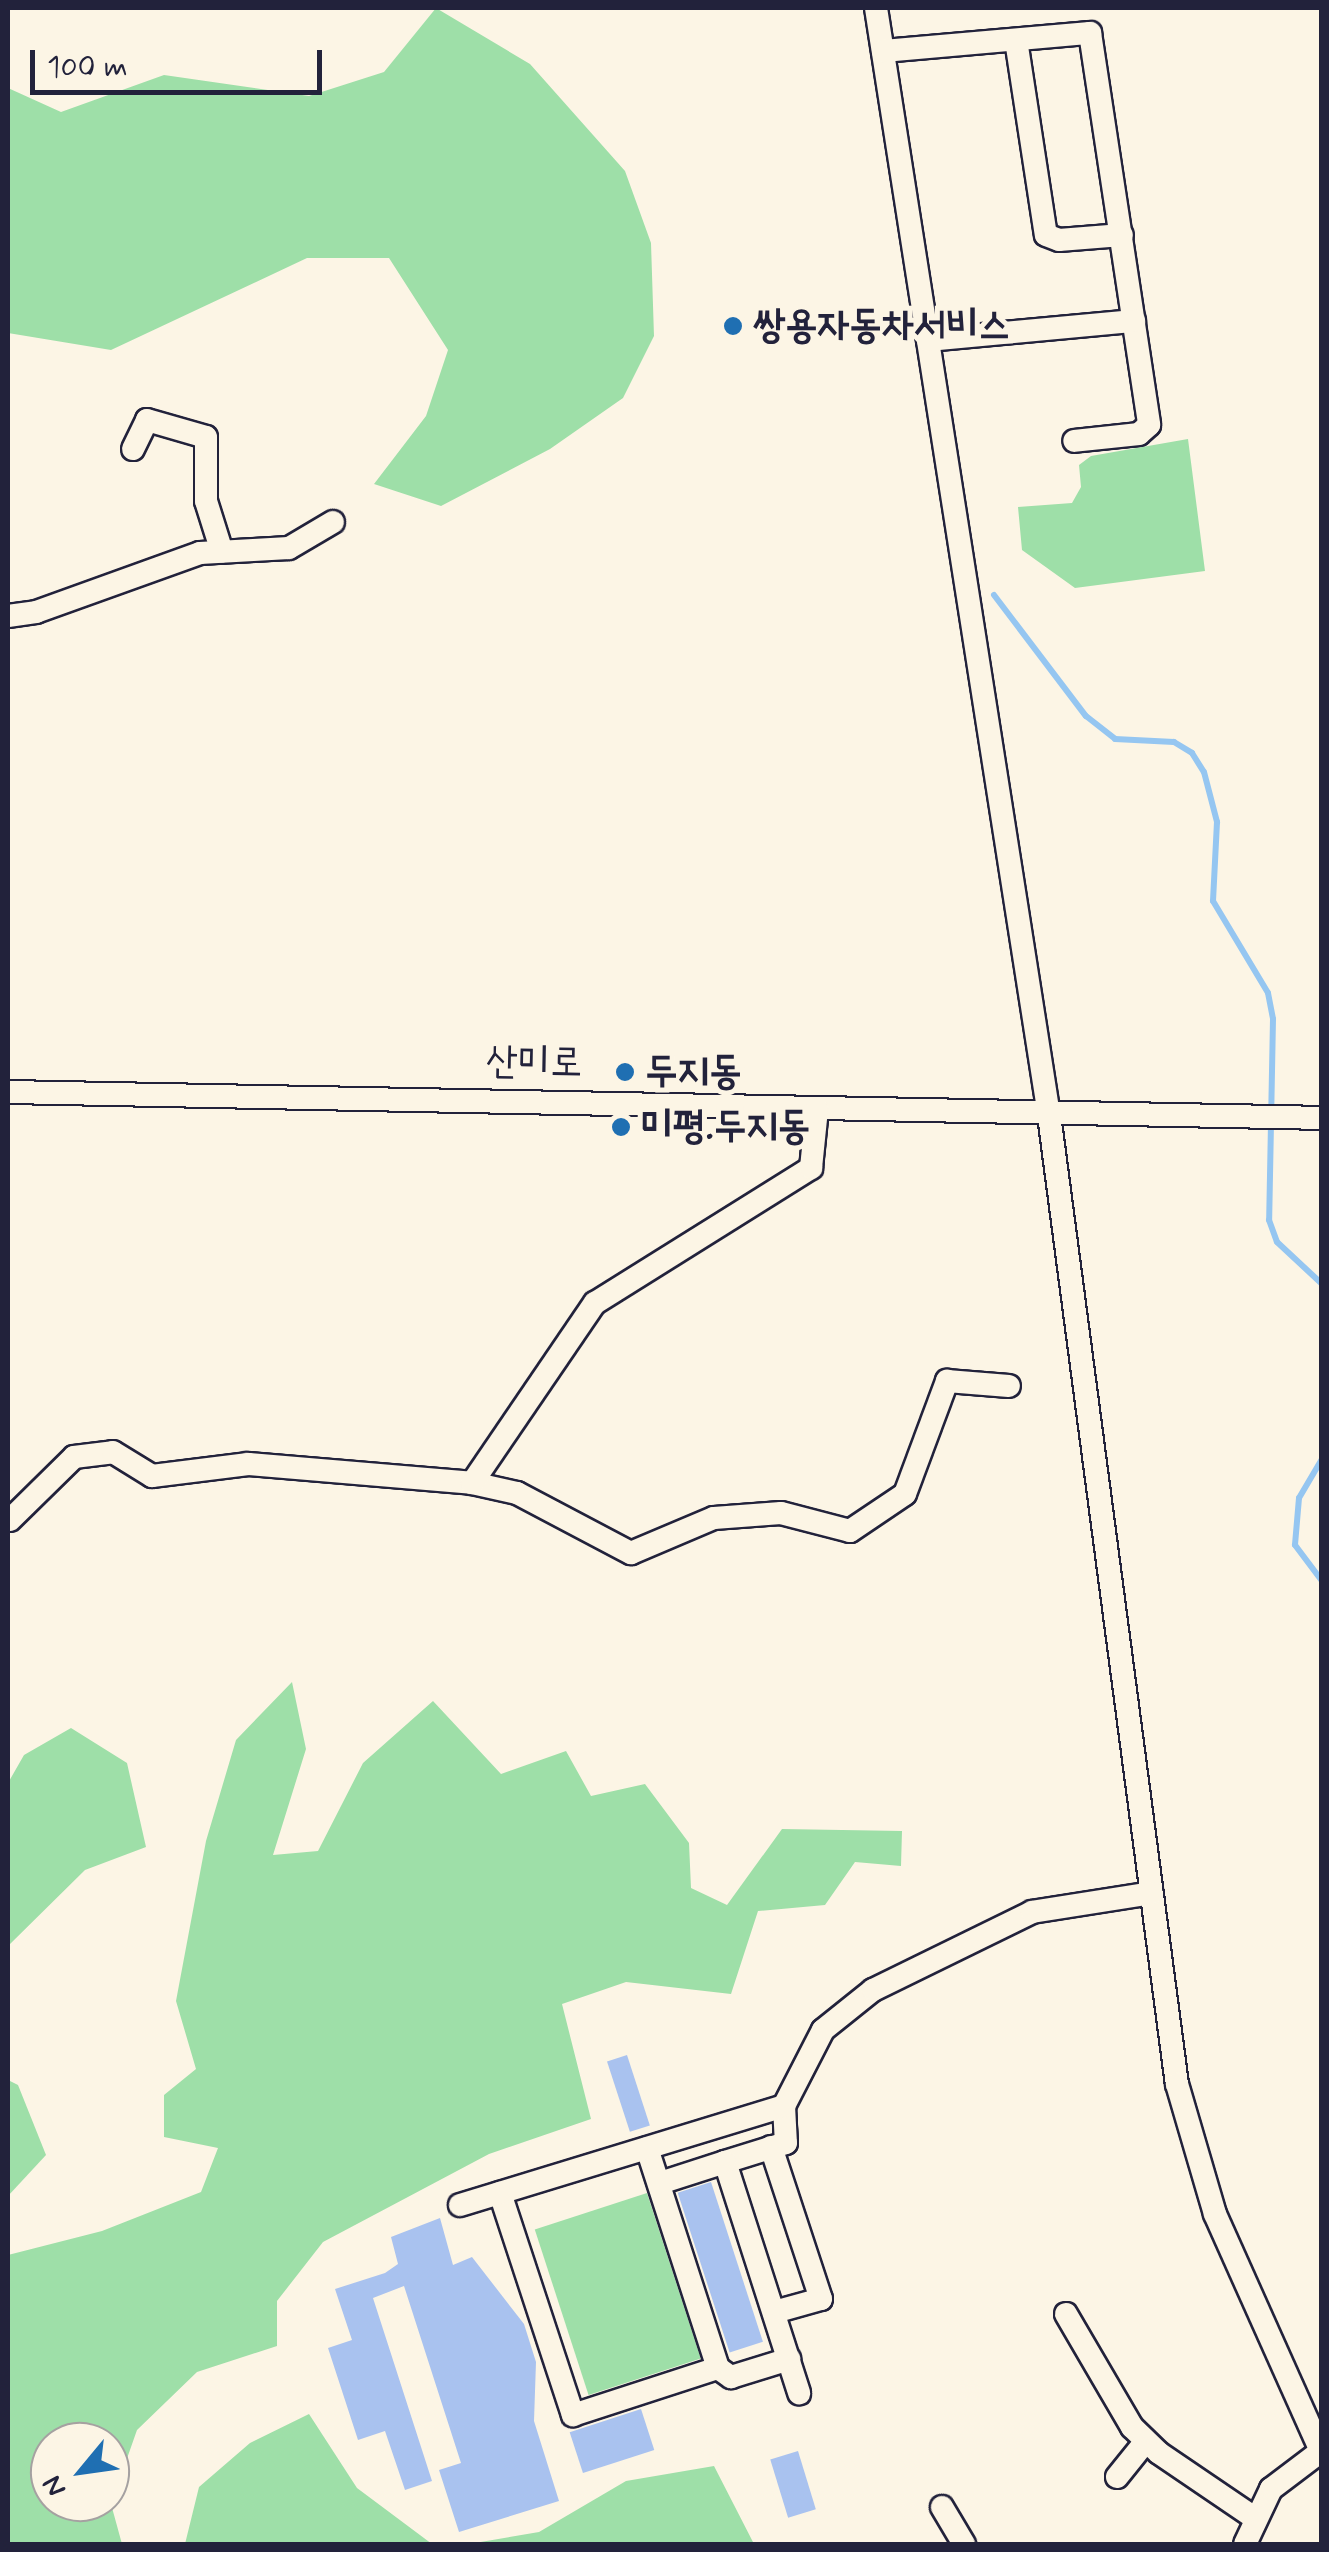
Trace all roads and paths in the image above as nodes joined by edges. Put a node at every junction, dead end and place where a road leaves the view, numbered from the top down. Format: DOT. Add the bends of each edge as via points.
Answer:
graph roads {
  1 [pos="876,8"];
  2 [pos="1016,40"];
  3 [pos="883,51"];
  4 [pos="1122,235"];
  5 [pos="1134,320"];
  6 [pos="928,340"];
  7 [pos="1074,441"];
  8 [pos="133,449"];
  9 [pos="333,522"];
  10 [pos="222,552"];
  11 [pos="8,616"];
  12 [pos="8,1092"];
  13 [pos="817,1109"];
  14 [pos="1050,1115"];
  15 [pos="1314,1118"];
  16 [pos="1009,1386"];
  17 [pos="472,1483"];
  18 [pos="8,1520"];
  19 [pos="1152,1893"];
  20 [pos="784,2106"];
  21 [pos="771,2147"];
  22 [pos="647,2148"];
  23 [pos="725,2162"];
  24 [pos="660,2183"];
  25 [pos="500,2193"];
  26 [pos="460,2205"];
  27 [pos="774,2312"];
  28 [pos="1066,2314"];
  29 [pos="788,2360"];
  30 [pos="718,2368"];
  31 [pos="800,2393"];
  32 [pos="1146,2441"];
  33 [pos="1321,2452"];
  34 [pos="1116,2477"];
  35 [pos="942,2507"];
  36 [pos="1256,2519"];
  37 [pos="964,2544"];
  38 [pos="1246,2544"];
  1 -- 3 [label="street"];
  2 -- 3 [label="street"];
  2 -- 4 [label="street" via="1046,235"];
  2 -- 4 [label="street" via="1090,33"];
  3 -- 6 [label="street"];
  4 -- 5 [label="street"];
  5 -- 6 [label="street"];
  5 -- 7 [label="street" via="1146,431"];
  6 -- 14 [label="street"];
  8 -- 10 [label="street" via="147,420 206,437 206,501"];
  9 -- 10 [label="street" via="288,548"];
  10 -- 11 [label="street" via="200,553"];
  12 -- 13 [label="street, 산미로"];
  13 -- 14 [label="street, 산미로"];
  13 -- 17 [label="street" via="811,1168 596,1304"];
  14 -- 15 [label="street, 산미로"];
  14 -- 19 [label="street"];
  16 -- 17 [label="street" via="946,1381 905,1494 850,1531 781,1513 714,1518 631,1553 517,1492"];
  17 -- 18 [label="street" via="248,1464 152,1476 113,1452 74,1457"];
  19 -- 20 [label="street" via="1032,1912 873,1990 823,2030"];
  19 -- 33 [label="street" via="1177,2084 1194,2158"];
  20 -- 21 [label="street" via="786,2142"];
  20 -- 22 [label="street"];
  21 -- 23 [label="street"];
  21 -- 27 [label="street" via="821,2299"];
  22 -- 24 [label="street"];
  22 -- 25 [label="street"];
  23 -- 24 [label="street"];
  23 -- 27 [label="street"];
  24 -- 30 [label="street"];
  25 -- 26 [label="street"];
  25 -- 30 [label="street" via="574,2415"];
  27 -- 29 [label="street"];
  28 -- 32 [label="street" via="1110,2394"];
  29 -- 30 [label="street" via="731,2377"];
  29 -- 31 [label="street"];
  32 -- 34 [label="street"];
  32 -- 36 [label="street"];
  33 -- 36 [label="street" via="1271,2489"];
  35 -- 37 [label="street"];
  36 -- 38 [label="street"];
}
